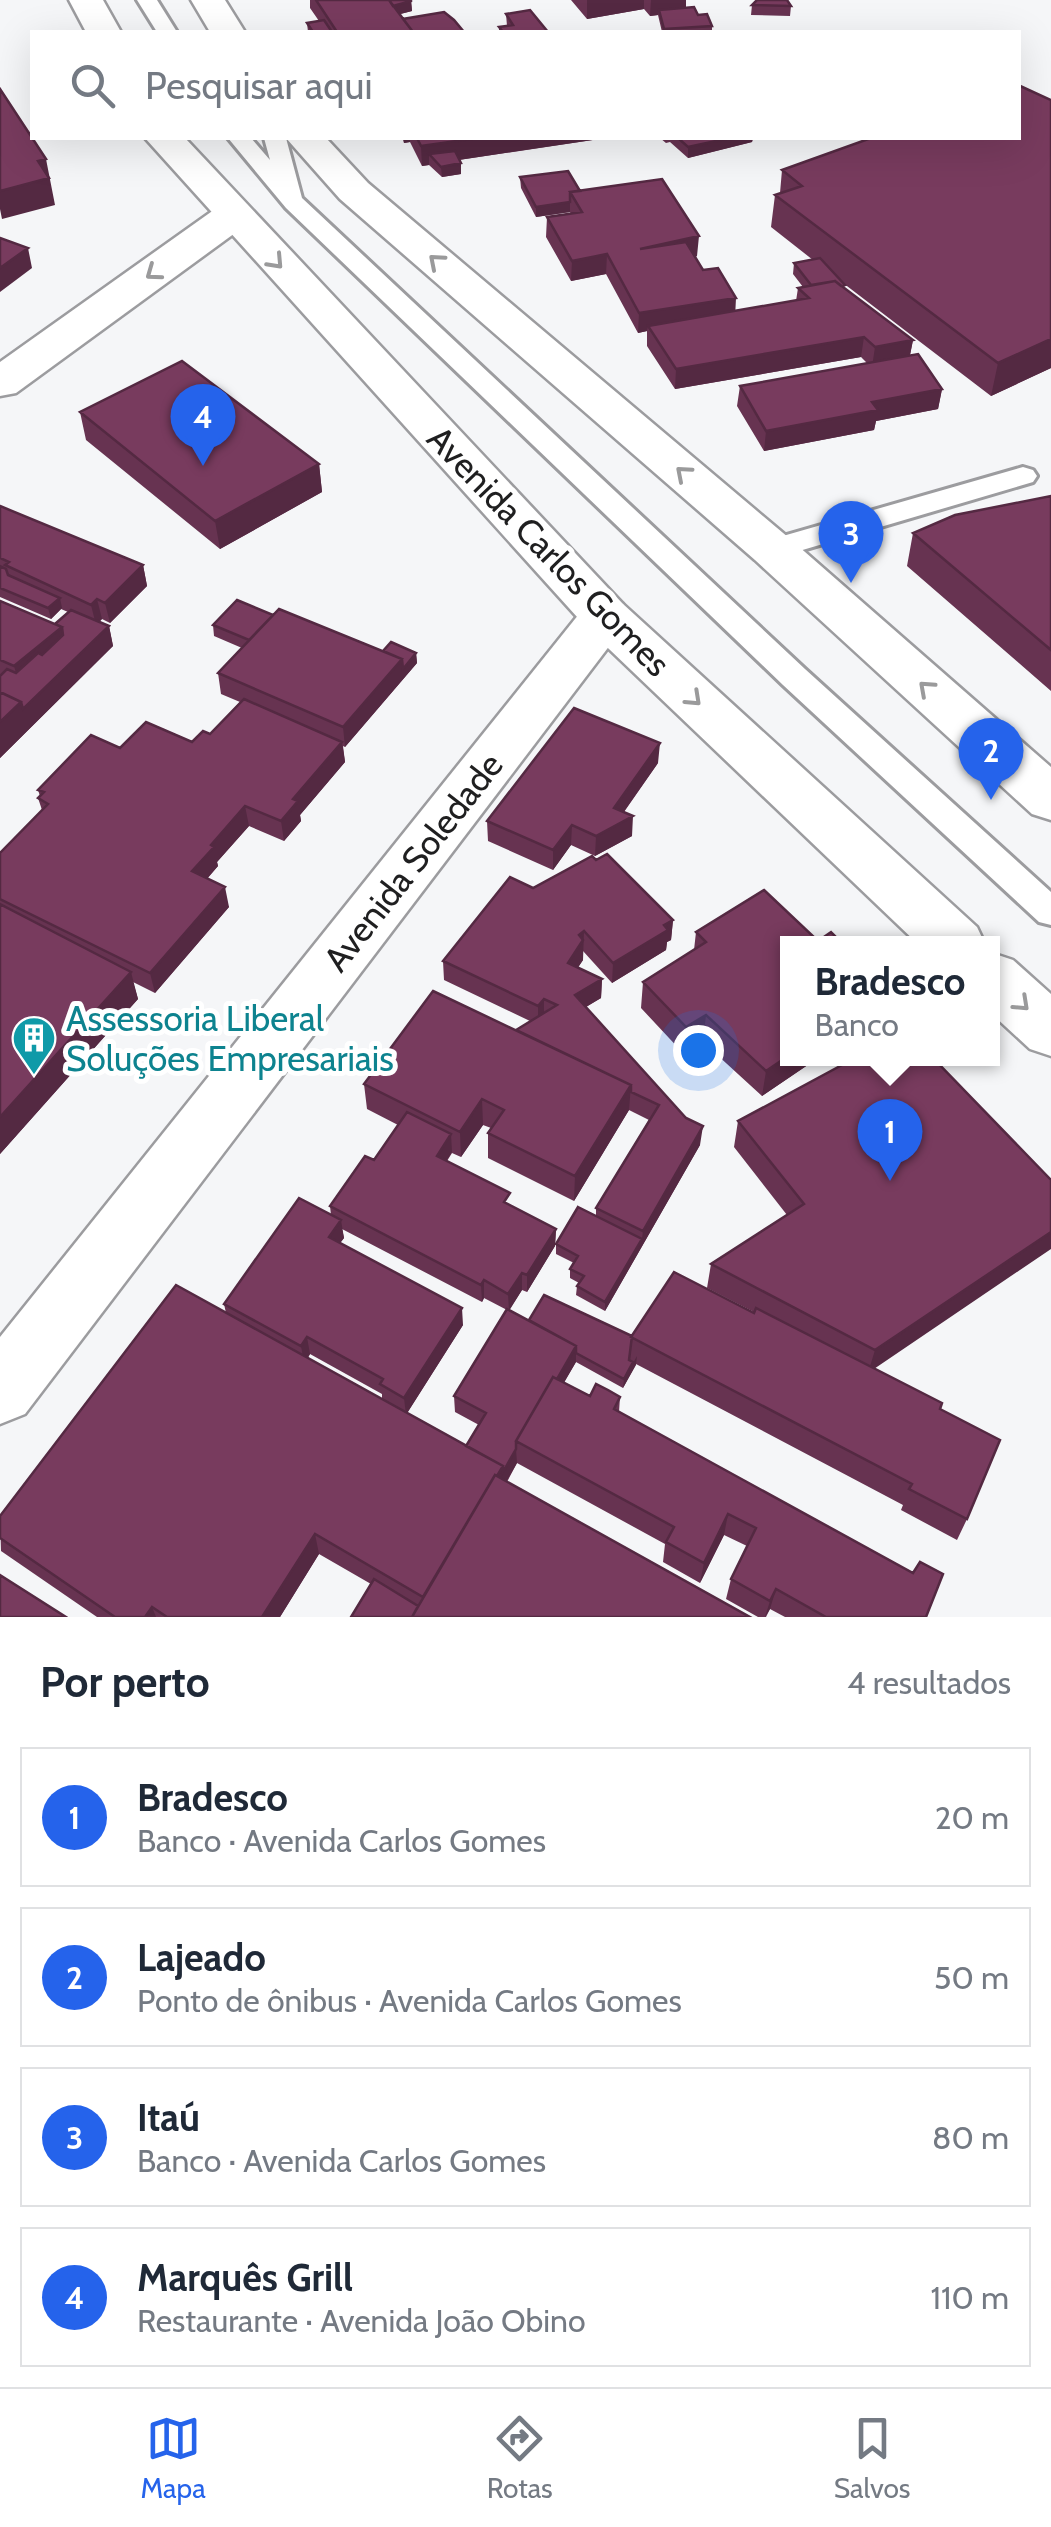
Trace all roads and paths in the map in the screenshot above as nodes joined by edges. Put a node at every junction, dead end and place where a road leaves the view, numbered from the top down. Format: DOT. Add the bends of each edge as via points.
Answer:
graph roads {
  1 [pos="86,0"];
  2 [pos="147,0"];
  3 [pos="208,0"];
  4 [pos="102,30"];
  5 [pos="166,30"];
  6 [pos="226,30"];
  7 [pos="166,140"];
  8 [pos="242,140"];
  9 [pos="276,140"];
  10 [pos="307,140"];
  11 [pos="294,203"];
  12 [pos="232,216"];
  13 [pos="0,383"];
  14 [pos="1022,476"];
  15 [pos="772,549"];
  16 [pos="605,616"];
  17 [pos="1051,800"];
  18 [pos="1051,912"];
  19 [pos="947,936"];
  20 [pos="1000,984"];
  21 [pos="1051,1031"];
  22 [pos="0,1391"];
  1 -- 4 [label="main road"];
  2 -- 5 [label="lane"];
  3 -- 6 [label="main road"];
  7 -- 12 [label="main road, Avenida Carlos Gomes"];
  8 -- 11 [label="lane"];
  9 -- 11 [label="lane"];
  15 -- 10 [label="main road, one-way" via="354,190"];
  11 -- 18 [label="lane"];
  12 -- 13 [label="main road, one-way"];
  12 -- 16 [label="main road, Avenida Carlos Gomes, one-way"];
  14 -- 15 [label="lane"];
  17 -- 15 [label="main road, one-way"];
  16 -- 19 [label="main road, Avenida Carlos Gomes, one-way"];
  16 -- 22 [label="main road, Avenida Soledade"];
  20 -- 21 [label="main road, one-way"];
}
